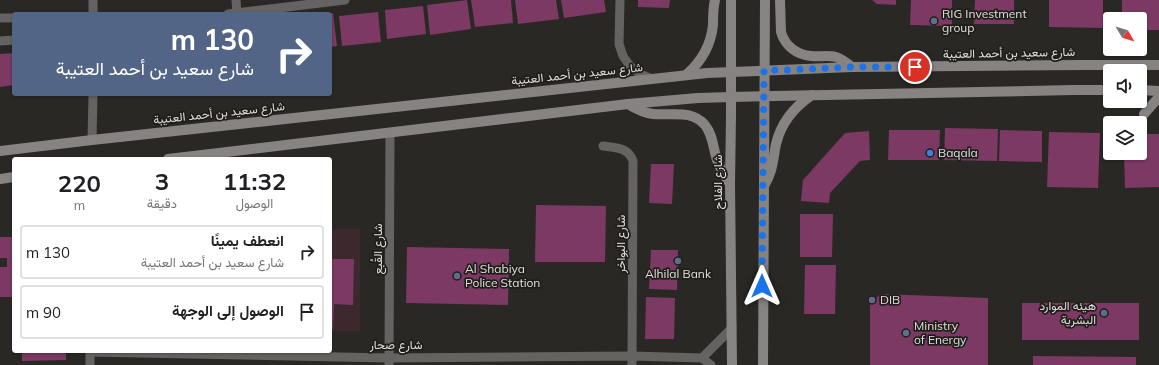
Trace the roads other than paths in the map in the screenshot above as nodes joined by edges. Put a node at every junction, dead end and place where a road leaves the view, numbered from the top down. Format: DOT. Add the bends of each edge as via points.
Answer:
graph roads {
  1 [pos="93,0"];
  2 [pos="236,0"];
  3 [pos="345,0"];
  4 [pos="620,0"];
  5 [pos="715,0"];
  6 [pos="731,0"];
  7 [pos="765,0"];
  8 [pos="780,0"];
  9 [pos="93,12"];
  10 [pos="232,12"];
  11 [pos="241,12"];
  12 [pos="0,18"];
  13 [pos="12,18"];
  14 [pos="12,40"];
  15 [pos="0,41"];
  16 [pos="1159,65"];
  17 [pos="852,67"];
  18 [pos="764,70"];
  19 [pos="731,72"];
  20 [pos="686,75"];
  21 [pos="652,79"];
  22 [pos="1103,90"];
  23 [pos="1147,90"];
  24 [pos="1159,91"];
  25 [pos="812,95"];
  26 [pos="93,96"];
  27 [pos="764,96"];
  28 [pos="731,97"];
  29 [pos="1159,97"];
  30 [pos="628,104"];
  31 [pos="1144,114"];
  32 [pos="390,133"];
  33 [pos="92,140"];
  34 [pos="603,146"];
  35 [pos="0,151"];
  36 [pos="185,157"];
  37 [pos="12,177"];
  38 [pos="0,179"];
  39 [pos="730,184"];
  40 [pos="763,187"];
  41 [pos="732,328"];
  42 [pos="90,353"];
  43 [pos="123,353"];
  44 [pos="702,358"];
  45 [pos="632,360"];
  46 [pos="389,361"];
  47 [pos="90,365"];
  48 [pos="711,365"];
  49 [pos="732,365"];
  50 [pos="762,365"];
  1 -- 9 [label="street"];
  2 -- 10 [label="street"];
  3 -- 11 [label="street"];
  4 -- 21 [label="street" via="619,44 623,56 640,74"];
  5 -- 20 [label="main road" via="707,48 699,62"];
  6 -- 19 [label="main road, شارع الفلاح"];
  7 -- 18 [label="main road"];
  8 -- 17 [label="main road" via="781,32 787,44 806,55 836,57"];
  12 -- 13 [label="street"];
  14 -- 15 [label="street"];
  16 -- 17 [label="main road, شارع سعيد بن أحمد العتيبة"];
  17 -- 18 [label="main road, شارع سعيد بن أحمد العتيبة"];
  18 -- 19 [label="main road, شارع سعيد بن أحمد العتيبة"];
  18 -- 27 [label="main road"];
  19 -- 20 [label="main road, شارع سعيد بن أحمد العتيبة"];
  19 -- 28 [label="main road, شارع الفلاح"];
  20 -- 21 [label="main road, شارع سعيد بن أحمد العتيبة"];
  21 -- 33 [label="main road, شارع سعيد بن أحمد العتيبة"];
  22 -- 25 [label="main road"];
  23 -- 24 [label="main road"];
  25 -- 27 [label="main road"];
  25 -- 40 [label="main road" via="794,110 783,125 776,144 772,170"];
  26 -- 33 [label="street"];
  27 -- 28 [label="main road"];
  27 -- 40 [label="main road"];
  28 -- 30 [label="main road"];
  28 -- 39 [label="main road, شارع الفلاح"];
  29 -- 31 [label="main road"];
  30 -- 32 [label="main road"];
  30 -- 39 [label="main road" via="645,113 684,114 701,121 709,130 720,168"];
  32 -- 36 [label="main road"];
  32 -- 46 [label="street, شارع القُبع"];
  33 -- 35 [label="main road, شارع سعيد بن أحمد العتيبة"];
  34 -- 45 [label="street, شارع البواخر" via="625,150 633,161"];
  37 -- 38 [label="main road"];
  39 -- 41 [label="main road, شارع الفلاح"];
  40 -- 50 [label="main road"];
  41 -- 44 [label="street"];
  41 -- 49 [label="main road, شارع الفلاح"];
  42 -- 47 [label="street"];
  43 -- 46 [label="street, شارع صحار"];
  44 -- 45 [label="street, شارع صحار"];
  44 -- 48 [label="street"];
  45 -- 46 [label="street, شارع صحار"];
}
